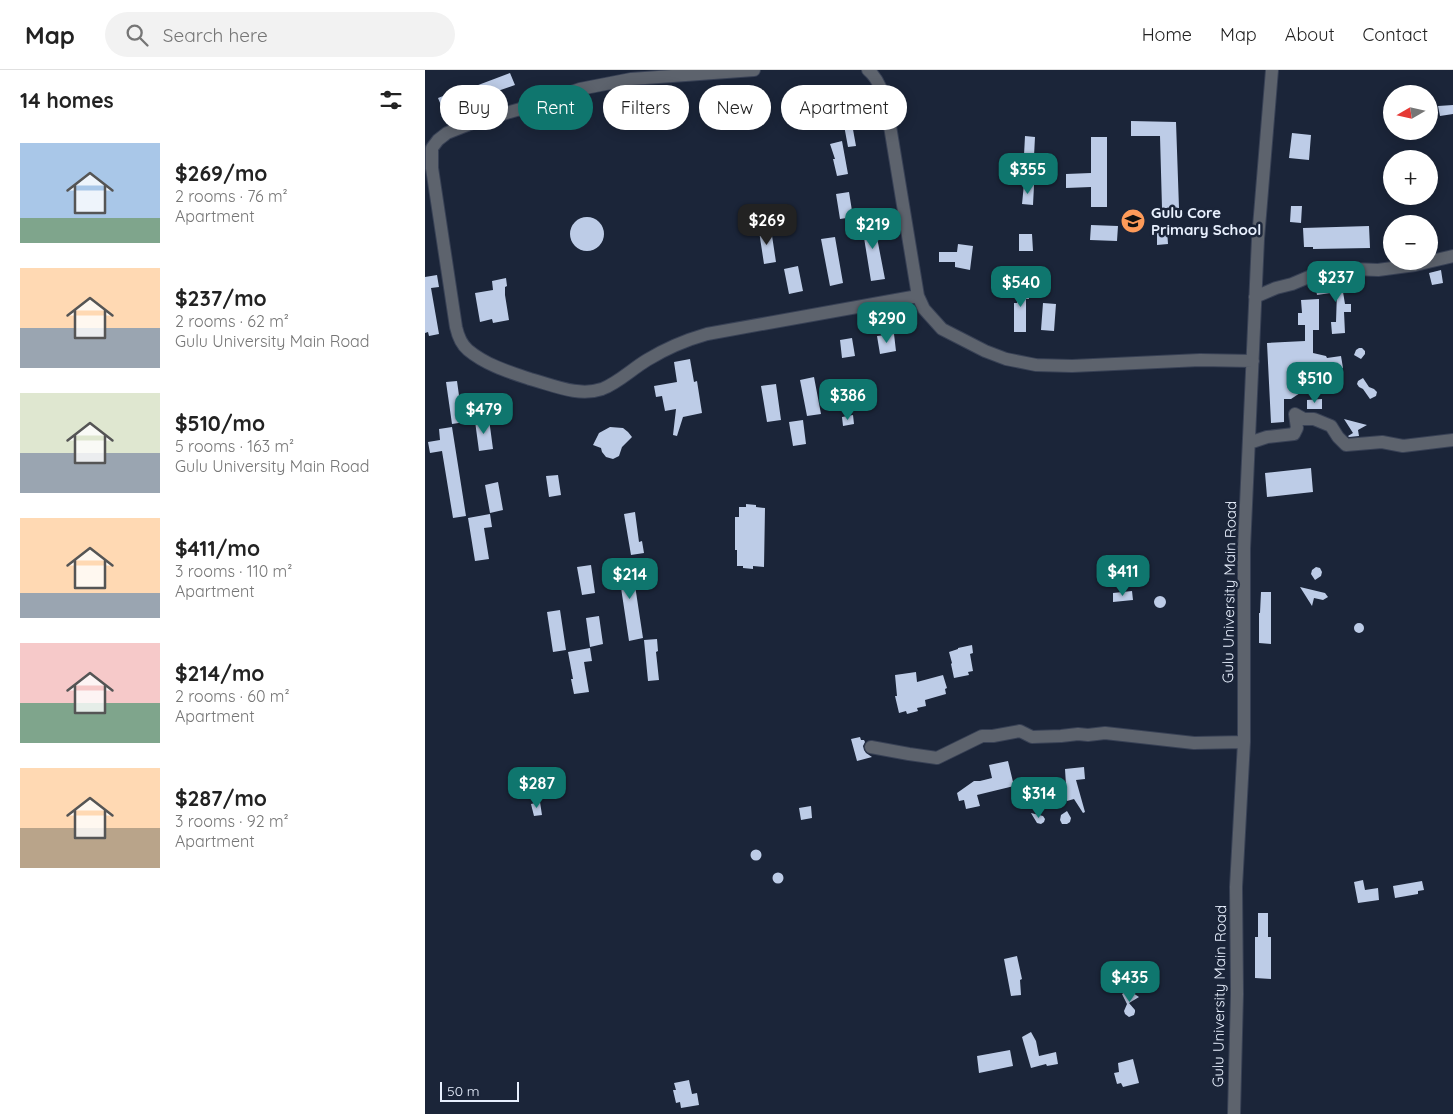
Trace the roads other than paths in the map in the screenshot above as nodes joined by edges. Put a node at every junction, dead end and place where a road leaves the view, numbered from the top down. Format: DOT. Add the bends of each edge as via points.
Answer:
graph roads {
  1 [pos="754,70"];
  2 [pos="868,70"];
  3 [pos="1272,70"];
  4 [pos="1453,256"];
  5 [pos="919,296"];
  6 [pos="1255,297"];
  7 [pos="1253,361"];
  8 [pos="1453,440"];
  9 [pos="1249,443"];
  10 [pos="1244,742"];
  11 [pos="871,746"];
  12 [pos="1234,1114"];
  1 -- 5 [label="street" via="631,79 580,89 475,122 438,140 433,148 432,168 461,343 474,354 515,375 568,390 592,391 609,386 648,359 693,338"];
  2 -- 5 [label="street" via="874,74 883,91"];
  3 -- 6 [label="street, Gulu University Main Road"];
  4 -- 6 [label="street" via="1378,270 1330,268"];
  5 -- 7 [label="street" via="924,308 942,329 985,351 1036,365"];
  6 -- 7 [label="street, Gulu University Main Road"];
  7 -- 9 [label="street, Gulu University Main Road"];
  8 -- 9 [label="street" via="1403,446 1382,442 1346,445 1331,426 1295,414 1297,428 1294,434"];
  9 -- 10 [label="street, Gulu University Main Road" via="1243,549"];
  10 -- 11 [label="street" via="1194,743 1105,733 1032,737 1020,731 981,736 937,758"];
  10 -- 12 [label="street, Gulu University Main Road" via="1236,887"];
}
